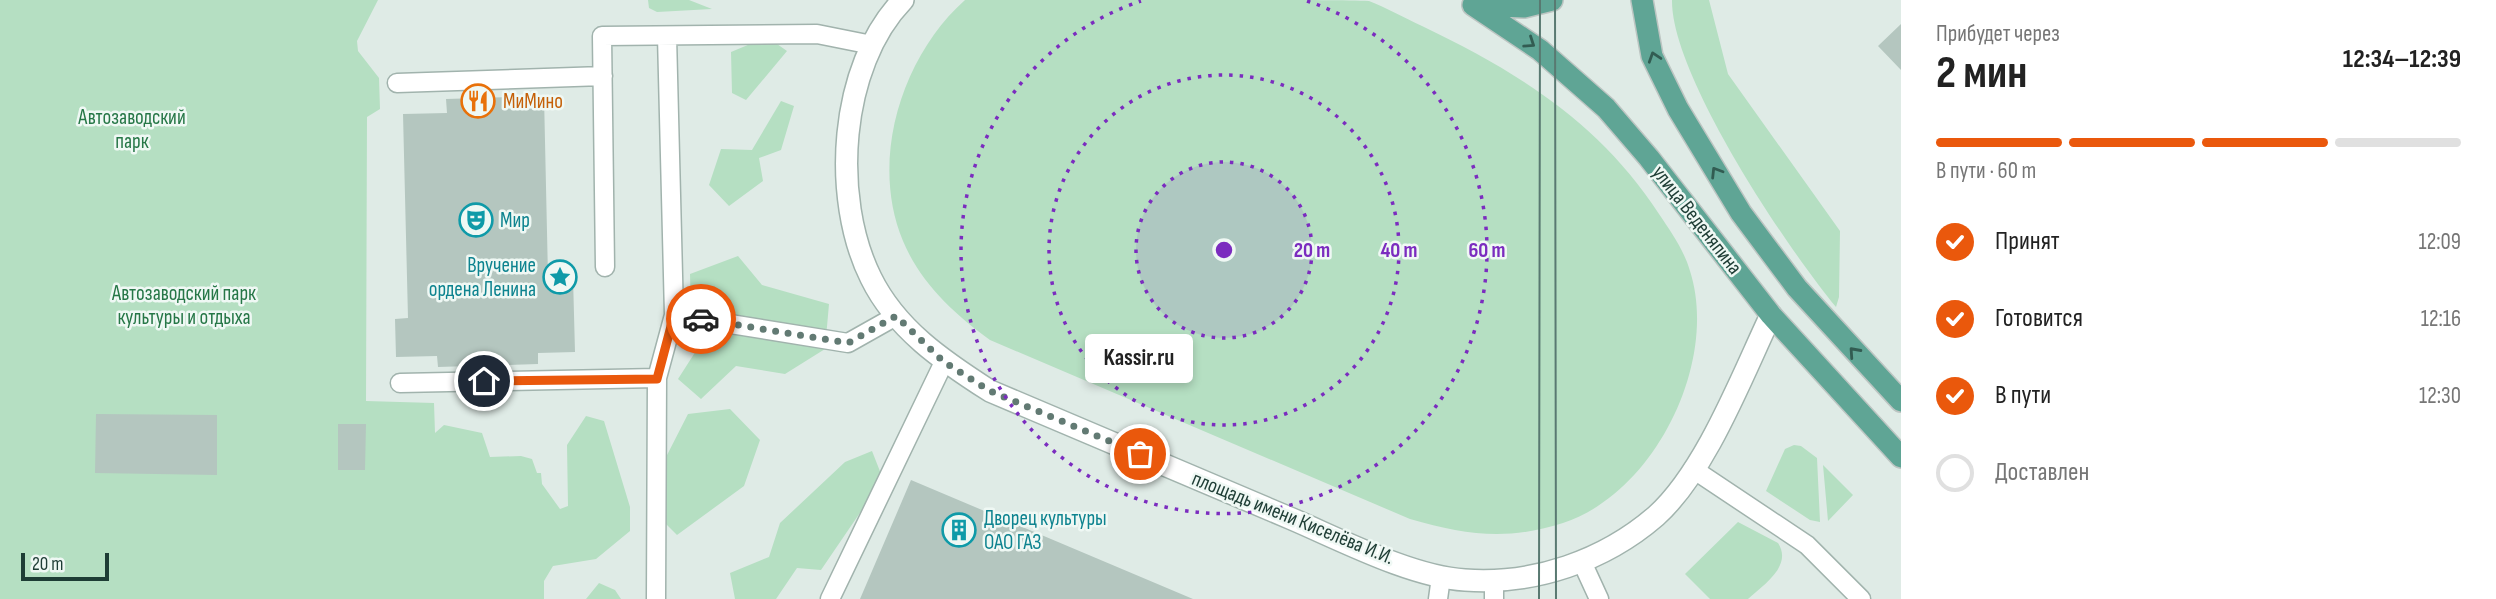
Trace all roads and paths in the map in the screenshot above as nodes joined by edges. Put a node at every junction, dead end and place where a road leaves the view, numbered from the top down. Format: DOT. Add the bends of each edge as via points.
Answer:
graph roads {
  1 [pos="903,0"];
  2 [pos="1552,0"];
  3 [pos="1642,0"];
  4 [pos="1467,3"];
  5 [pos="667,36"];
  6 [pos="872,45"];
  7 [pos="603,76"];
  8 [pos="397,83"];
  9 [pos="605,267"];
  10 [pos="674,315"];
  11 [pos="1771,315"];
  12 [pos="896,316"];
  13 [pos="944,362"];
  14 [pos="657,379"];
  15 [pos="400,383"];
  16 [pos="1901,401"];
  17 [pos="1901,457"];
  18 [pos="1693,469"];
  19 [pos="1582,562"];
  20 [pos="1441,577"];
  21 [pos="1494,590"];
  22 [pos="656,599"];
  23 [pos="831,599"];
  24 [pos="1438,599"];
  25 [pos="1599,599"];
  26 [pos="1861,599"];
  1 -- 6 [label="street, площадь имени Киселёва И.И."];
  2 -- 4 [label="main road" via="1524,7"];
  16 -- 3 [label="main road, улица Веденяпина, one-way" via="1797,288 1741,213 1678,109 1652,56"];
  4 -- 11 [label="main road, улица Веденяпина, one-way" via="1540,50 1606,108"];
  5 -- 6 [label="lane" via="817,34"];
  5 -- 7 [label="lane" via="602,36"];
  5 -- 10 [label="lane"];
  6 -- 12 [label="street, площадь имени Киселёва И.И." via="851,111 846,152 848,200 871,279"];
  7 -- 8 [label="lane"];
  7 -- 9 [label="lane"];
  10 -- 12 [label="lane" via="848,343"];
  10 -- 14 [label="lane"];
  11 -- 17 [label="main road, улица Веденяпина"];
  11 -- 18 [label="street, площадь имени Киселёва И.И."];
  12 -- 13 [label="street, площадь имени Киселёва И.И."];
  13 -- 20 [label="street, площадь имени Киселёва И.И." via="990,391 1365,550"];
  13 -- 23 [label="lane"];
  14 -- 15 [label="lane"];
  14 -- 22 [label="lane"];
  18 -- 19 [label="street, площадь имени Киселёва И.И." via="1657,515 1624,540"];
  18 -- 26 [label="lane" via="1807,545"];
  19 -- 21 [label="street, площадь имени Киселёва И.И."];
  19 -- 25 [label="lane"];
  20 -- 21 [label="street, площадь имени Киселёва И.И."];
  20 -- 24 [label="lane"];
}
